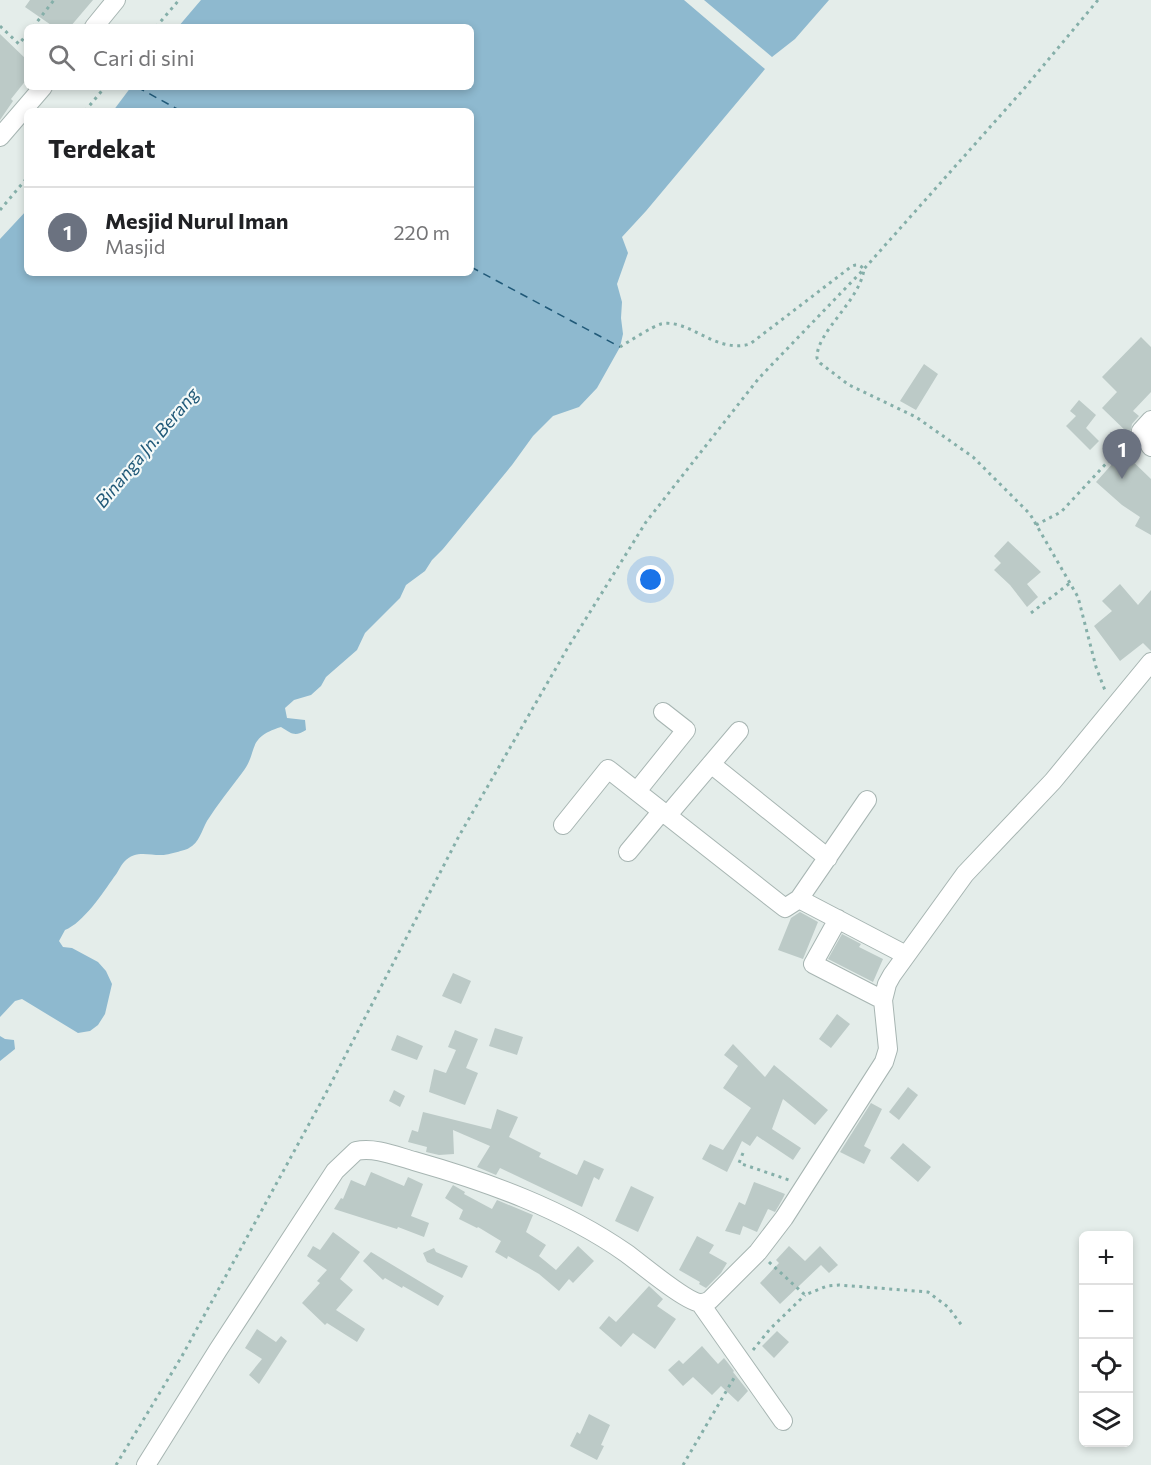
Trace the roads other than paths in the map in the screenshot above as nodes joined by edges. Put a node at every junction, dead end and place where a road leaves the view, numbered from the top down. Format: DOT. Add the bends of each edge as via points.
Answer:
graph roads {
  1 [pos="116,0"];
  2 [pos="96,24"];
  3 [pos="40,90"];
  4 [pos="25,108"];
  5 [pos="24,109"];
  6 [pos="0,137"];
  7 [pos="1146,425"];
  8 [pos="1151,447"];
  9 [pos="1151,662"];
  10 [pos="663,712"];
  11 [pos="738,731"];
  12 [pos="711,764"];
  13 [pos="637,791"];
  14 [pos="867,800"];
  15 [pos="664,813"];
  16 [pos="563,825"];
  17 [pos="628,852"];
  18 [pos="828,858"];
  19 [pos="799,899"];
  20 [pos="838,919"];
  21 [pos="906,955"];
  22 [pos="883,1000"];
  23 [pos="700,1303"];
  24 [pos="783,1421"];
  25 [pos="146,1465"];
  1 -- 2 [label="street"];
  3 -- 4 [label="street"];
  5 -- 6 [label="street"];
  7 -- 8 [label="street"];
  9 -- 21 [label="street" via="1047,788 965,874"];
  10 -- 13 [label="street" via="686,730"];
  11 -- 12 [label="street"];
  12 -- 15 [label="street"];
  12 -- 18 [label="street"];
  13 -- 15 [label="street"];
  13 -- 16 [label="street" via="608,769"];
  14 -- 18 [label="street"];
  15 -- 17 [label="street"];
  15 -- 19 [label="street" via="785,908"];
  18 -- 19 [label="street"];
  19 -- 20 [label="street"];
  20 -- 21 [label="street"];
  20 -- 22 [label="street" via="813,964"];
  21 -- 22 [label="street" via="887,984"];
  22 -- 23 [label="street" via="887,1055 784,1218 718,1293"];
  23 -- 24 [label="street"];
  23 -- 25 [label="street" via="588,1229 538,1204 431,1166 372,1150 356,1151 335,1171"];
}
